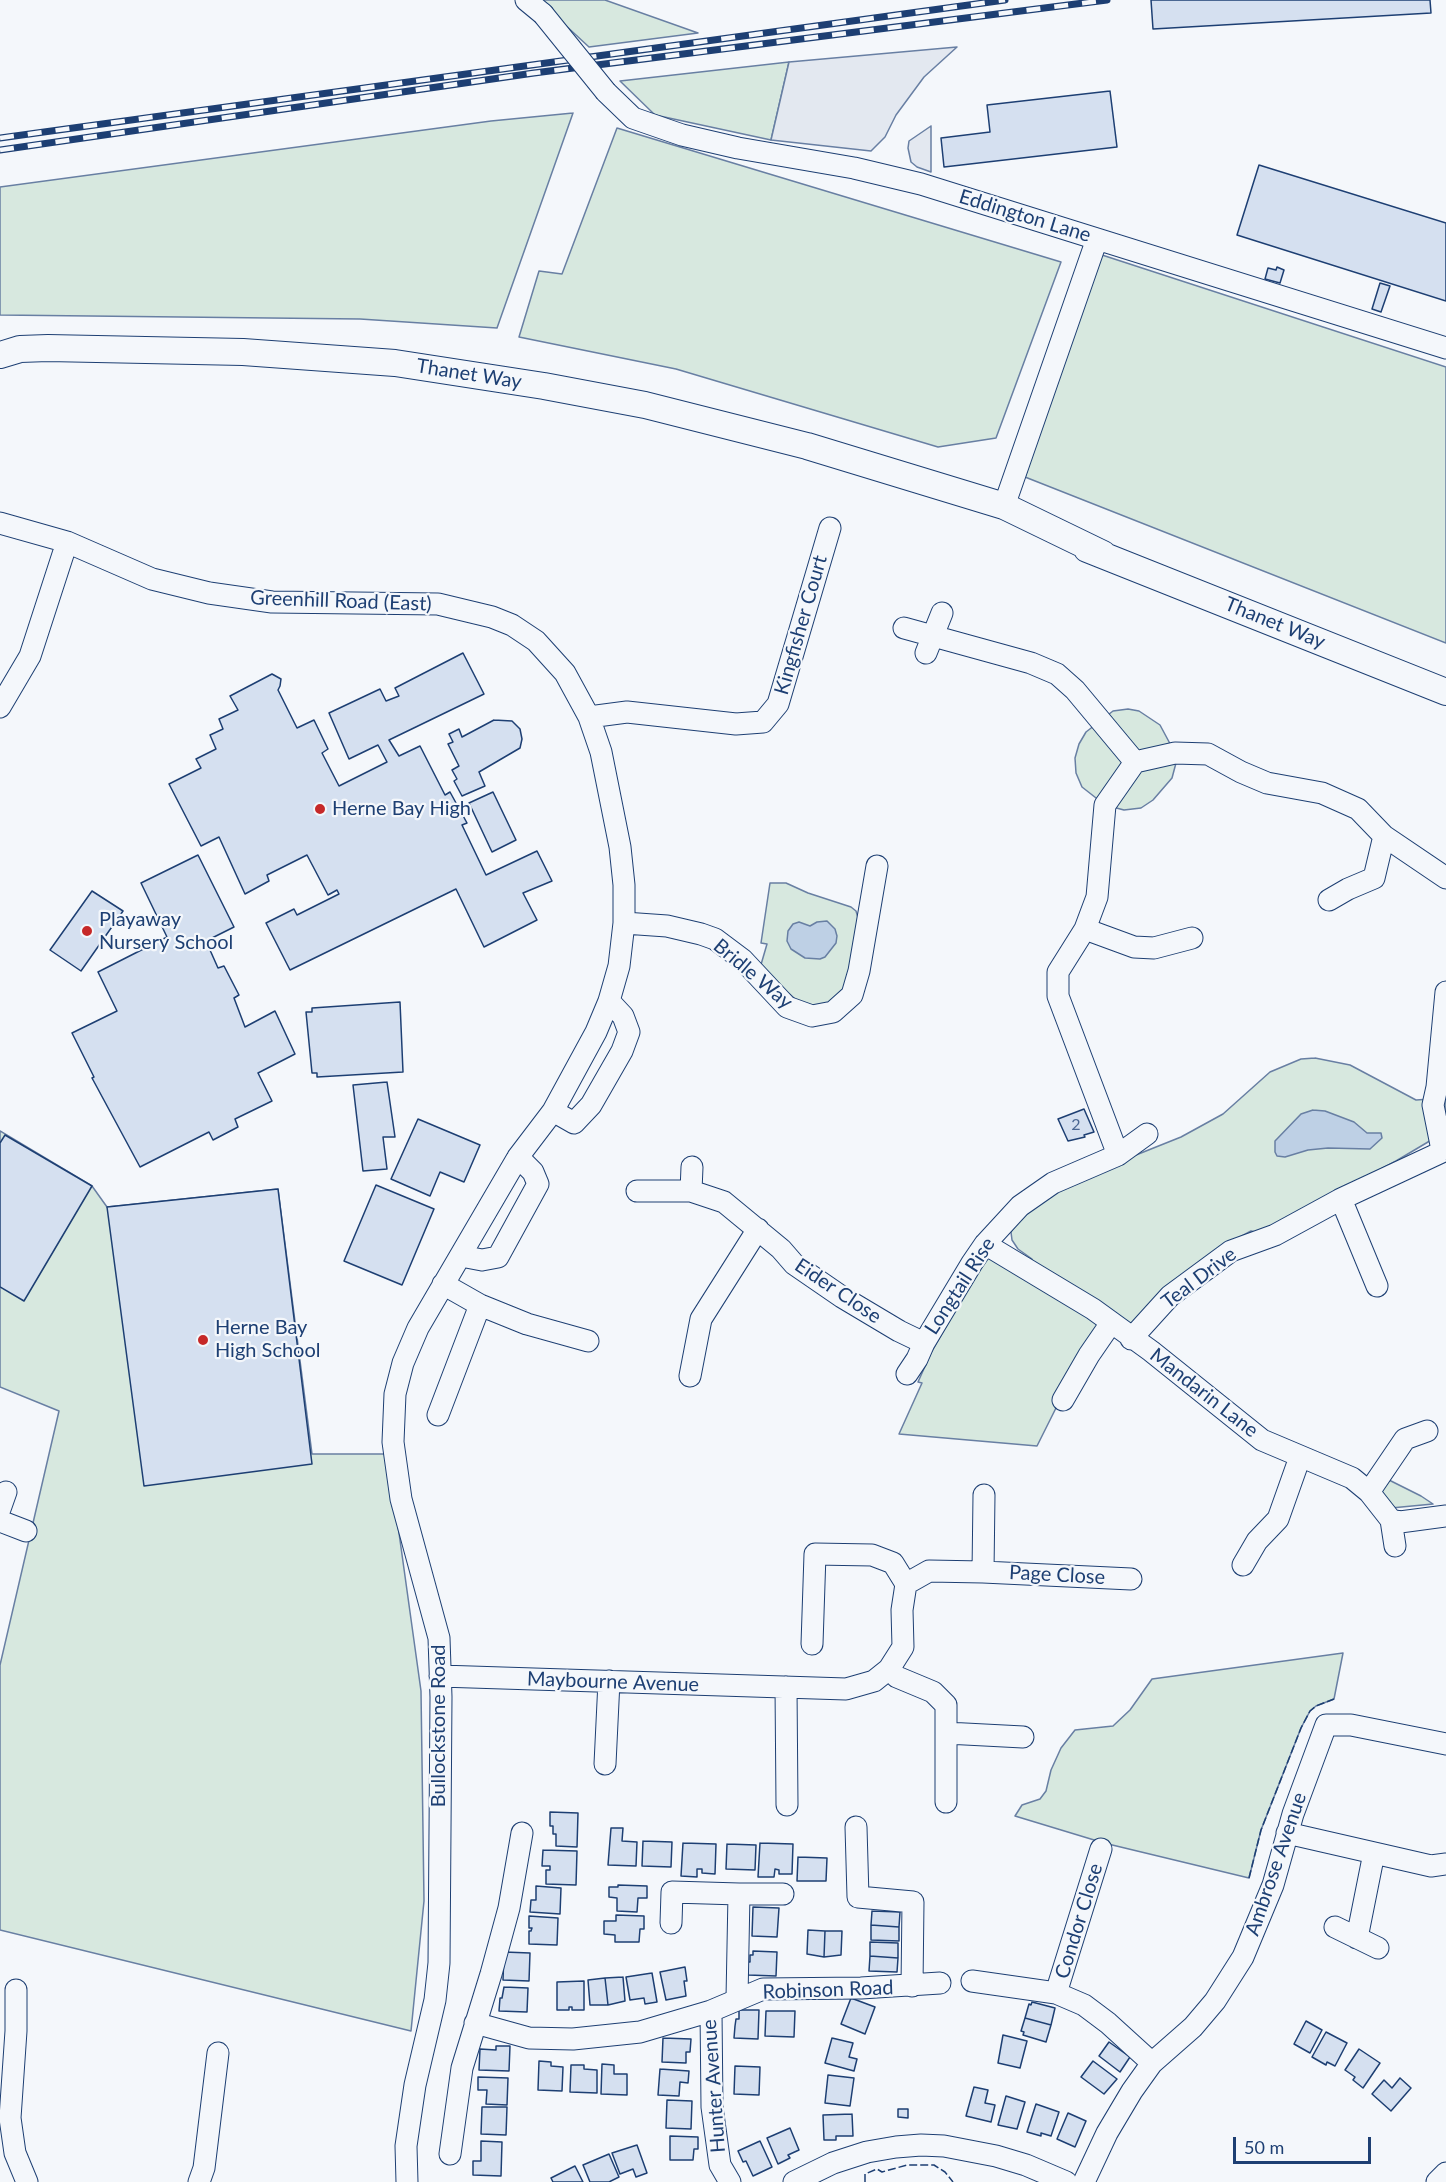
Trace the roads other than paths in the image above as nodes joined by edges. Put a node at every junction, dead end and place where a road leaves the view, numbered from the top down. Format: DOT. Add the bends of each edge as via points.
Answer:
graph roads {
  1 [pos="526,0"];
  2 [pos="1097,239"];
  3 [pos="1446,348"];
  4 [pos="7,350"];
  5 [pos="907,478"];
  6 [pos="1004,506"];
  7 [pos="0,523"];
  8 [pos="830,528"];
  9 [pos="67,542"];
  10 [pos="1103,554"];
  11 [pos="942,613"];
  12 [pos="512,625"];
  13 [pos="904,628"];
  14 [pos="929,644"];
  15 [pos="1446,693"];
  16 [pos="0,707"];
  17 [pos="589,717"];
  18 [pos="1136,762"];
  19 [pos="1384,836"];
  20 [pos="877,866"];
  21 [pos="1446,878"];
  22 [pos="1329,900"];
  23 [pos="624,923"];
  24 [pos="1085,929"];
  25 [pos="1192,938"];
  26 [pos="1446,992"];
  27 [pos="609,1001"];
  28 [pos="554,1111"];
  29 [pos="1147,1134"];
  30 [pos="1444,1150"];
  31 [pos="1118,1155"];
  32 [pos="518,1157"];
  33 [pos="692,1167"];
  34 [pos="637,1191"];
  35 [pos="691,1191"];
  36 [pos="1341,1199"];
  37 [pos="758,1229"];
  38 [pos="985,1244"];
  39 [pos="461,1256"];
  40 [pos="442,1284"];
  41 [pos="1377,1286"];
  42 [pos="480,1305"];
  43 [pos="1111,1323"];
  44 [pos="1131,1339"];
  45 [pos="588,1341"];
  46 [pos="924,1342"];
  47 [pos="907,1374"];
  48 [pos="690,1376"];
  49 [pos="1063,1400"];
  50 [pos="438,1414"];
  51 [pos="1427,1431"];
  52 [pos="1300,1457"];
  53 [pos="1369,1492"];
  54 [pos="984,1495"];
  55 [pos="1446,1516"];
  56 [pos="1391,1520"];
  57 [pos="0,1521"];
  58 [pos="26,1531"];
  59 [pos="1395,1546"];
  60 [pos="1243,1565"];
  61 [pos="983,1572"];
  62 [pos="1131,1579"];
  63 [pos="906,1584"];
  64 [pos="812,1644"];
  65 [pos="889,1669"];
  66 [pos="440,1676"];
  67 [pos="609,1681"];
  68 [pos="786,1687"];
  69 [pos="946,1733"];
  70 [pos="1023,1737"];
  71 [pos="1446,1744"];
  72 [pos="604,1764"];
  73 [pos="946,1802"];
  74 [pos="787,1805"];
  75 [pos="856,1827"];
  76 [pos="522,1833"];
  77 [pos="1287,1833"];
  78 [pos="1101,1849"];
  79 [pos="1374,1853"];
  80 [pos="1446,1864"];
  81 [pos="738,1894"];
  82 [pos="783,1894"];
  83 [pos="671,1923"];
  84 [pos="1335,1928"];
  85 [pos="1357,1938"];
  86 [pos="1378,1948"];
  87 [pos="972,1982"];
  88 [pos="940,1983"];
  89 [pos="912,1986"];
  90 [pos="16,1990"];
  91 [pos="1056,1993"];
  92 [pos="737,1998"];
  93 [pos="711,2011"];
  94 [pos="475,2024"];
  95 [pos="218,2053"];
  96 [pos="1152,2063"];
  97 [pos="450,2154"];
  98 [pos="1446,2173"];
  99 [pos="27,2182"];
  100 [pos="199,2182"];
  101 [pos="407,2182"];
  102 [pos="730,2182"];
  103 [pos="794,2182"];
  104 [pos="1065,2182"];
  105 [pos="1084,2182"];
  106 [pos="1437,2182"];
  1 -- 2 [label="street, Eddington Lane, bridge" via="543,14 606,92 633,118 738,148 893,177"];
  2 -- 3 [label="street, Eddington Lane"];
  2 -- 6 [label="street"];
  4 -- 5 [label="main road, Thanet Way" via="128,348 395,363 645,405 807,446"];
  5 -- 6 [label="main road, Thanet Way"];
  5 -- 10 [label="main road, Thanet Way" via="996,521"];
  6 -- 10 [label="main road, Thanet Way"];
  7 -- 9 [label="street, Greenhill Road (East)"];
  8 -- 17 [label="street, Kingfisher Court" via="778,704 763,722 736,724 627,712"];
  9 -- 12 [label="street, Greenhill Road (East)" via="152,579 209,593 272,602 438,604 481,613"];
  9 -- 16 [label="street" via="30,656"];
  10 -- 15 [label="main road, Thanet Way"];
  11 -- 14 [label="street"];
  12 -- 17 [label="street, Bullockstone Road" via="548,652 573,684"];
  13 -- 14 [label="street"];
  14 -- 18 [label="street" via="1031,663 1057,675 1075,690"];
  17 -- 23 [label="street, Bullockstone Road" via="601,752 620,847"];
  18 -- 19 [label="street" via="1175,753 1208,754 1268,783 1339,799 1358,809"];
  18 -- 24 [label="street" via="1106,805 1097,897"];
  19 -- 21 [label="street"];
  19 -- 22 [label="street" via="1374,878"];
  20 -- 23 [label="street, Bridle Way" via="860,971 852,996 833,1012 812,1016 787,1007 743,960 708,936 675,927"];
  23 -- 27 [label="street, Bullockstone Road" via="619,966"];
  24 -- 25 [label="street" via="1134,947 1154,948"];
  24 -- 31 [label="street" via="1058,972 1058,996"];
  26 -- 30 [label="street" via="1432,1105"];
  27 -- 28 [label="street, Bullockstone Road"];
  27 -- 28 [label="street" via="623,1016 629,1032 622,1051 591,1105 574,1123"];
  28 -- 32 [label="street, Bullockstone Road"];
  29 -- 31 [label="street, Longtail Rise"];
  30 -- 36 [label="street, Teal Drive"];
  31 -- 38 [label="street, Longtail Rise" via="1053,1183 1020,1206"];
  32 -- 39 [label="street, Bullockstone Road"];
  32 -- 39 [label="street" via="533,1172 538,1184 504,1248 498,1257 482,1260"];
  33 -- 35 [label="street"];
  34 -- 35 [label="street, Eider Close"];
  35 -- 37 [label="street, Eider Close" via="724,1202"];
  36 -- 41 [label="street"];
  36 -- 44 [label="street, Teal Drive" via="1275,1235 1231,1251 1170,1296"];
  37 -- 46 [label="street, Eider Close" via="794,1264 842,1297"];
  37 -- 48 [label="street" via="701,1319"];
  38 -- 43 [label="street, Mandarin Lane"];
  38 -- 46 [label="street, Longtail Rise"];
  39 -- 40 [label="street, Bullockstone Road"];
  40 -- 42 [label="street"];
  40 -- 66 [label="street, Bullockstone Road" via="403,1363 395,1394 393,1442 401,1500 439,1638"];
  42 -- 45 [label="street" via="527,1324"];
  42 -- 50 [label="street"];
  43 -- 44 [label="street, Mandarin Lane"];
  43 -- 49 [label="street"];
  44 -- 52 [label="street, Mandarin Lane" via="1262,1440"];
  46 -- 47 [label="street, Longtail Rise"];
  51 -- 53 [label="street" via="1405,1439"];
  52 -- 53 [label="street, Mandarin Lane" via="1352,1478"];
  52 -- 60 [label="street" via="1278,1518 1257,1540"];
  53 -- 56 [label="street, Mandarin Lane"];
  54 -- 61 [label="street"];
  55 -- 56 [label="street"];
  56 -- 59 [label="street, Mandarin Lane"];
  57 -- 58 [label="street"];
  61 -- 62 [label="street, Page Close"];
  61 -- 63 [label="street" via="929,1571"];
  63 -- 64 [label="street" via="893,1563 873,1555 814,1554"];
  63 -- 65 [label="street" via="903,1647"];
  65 -- 68 [label="street, Maybourne Avenue" via="874,1681 846,1689"];
  65 -- 69 [label="street" via="897,1677 933,1692 946,1705"];
  66 -- 67 [label="street, Maybourne Avenue"];
  66 -- 101 [label="street, Bullockstone Road" via="439,1963 406,2146"];
  67 -- 68 [label="street, Maybourne Avenue"];
  67 -- 72 [label="street"];
  68 -- 74 [label="street"];
  69 -- 70 [label="street"];
  69 -- 73 [label="street"];
  71 -- 77 [label="street, Ambrose Avenue" via="1351,1725 1326,1725"];
  75 -- 89 [label="street, Robinson Road" via="858,1898 913,1902"];
  76 -- 94 [label="street" via="508,1908"];
  77 -- 79 [label="street"];
  77 -- 96 [label="street, Ambrose Avenue" via="1273,1885 1243,1957 1193,2027"];
  78 -- 91 [label="street, Condor Close"];
  79 -- 80 [label="street" via="1431,1866"];
  79 -- 85 [label="street"];
  81 -- 82 [label="street"];
  81 -- 83 [label="street" via="672,1892"];
  81 -- 92 [label="street"];
  84 -- 85 [label="street"];
  85 -- 86 [label="street"];
  87 -- 91 [label="street, Condor Close"];
  88 -- 89 [label="street, Robinson Road"];
  89 -- 92 [label="street, Robinson Road" via="762,1989"];
  90 -- 99 [label="street" via="10,2118 15,2153"];
  91 -- 96 [label="street, Condor Close" via="1084,2005 1108,2022"];
  92 -- 93 [label="street, Robinson Road"];
  93 -- 94 [label="street, Hunter Avenue" via="640,2032 573,2039 530,2038"];
  93 -- 102 [label="street, Hunter Avenue" via="712,2106 720,2165"];
  94 -- 97 [label="street" via="462,2068"];
  95 -- 100 [label="street"];
  96 -- 105 [label="street, Ambrose Avenue" via="1107,2133"];
  98 -- 106 [label="street"];
  103 -- 104 [label="street" via="832,2163 867,2152 921,2145 996,2156"];
}
